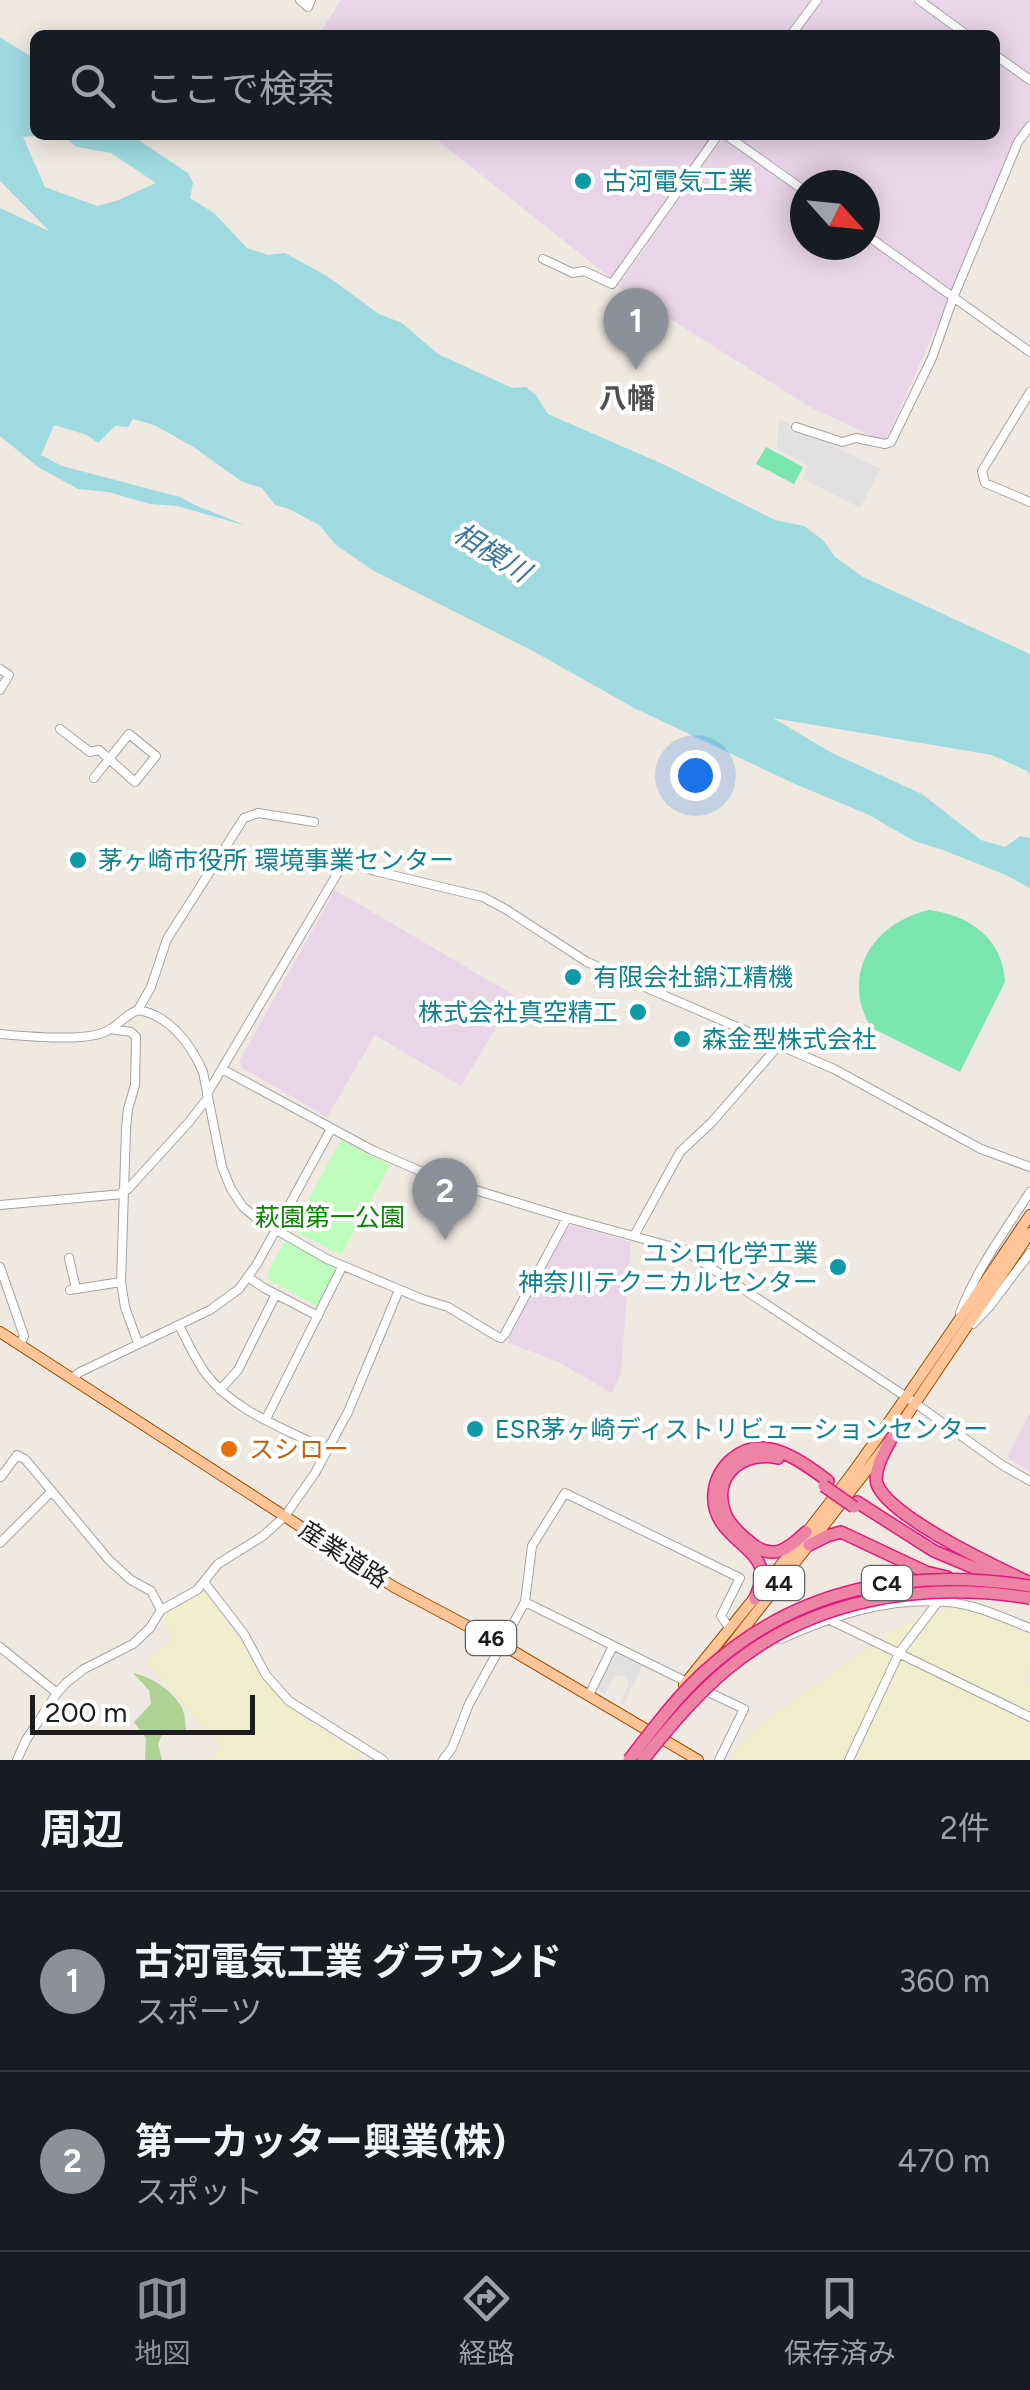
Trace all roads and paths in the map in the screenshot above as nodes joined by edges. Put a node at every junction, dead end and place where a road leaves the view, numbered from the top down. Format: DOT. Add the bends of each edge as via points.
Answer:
graph roads {
  1 [pos="300,0"];
  2 [pos="311,0"];
  3 [pos="817,0"];
  4 [pos="919,0"];
  5 [pos="795,30"];
  6 [pos="960,30"];
  7 [pos="1000,59"];
  8 [pos="1030,80"];
  9 [pos="1030,126"];
  10 [pos="714,140"];
  11 [pos="733,140"];
  12 [pos="790,181"];
  13 [pos="880,245"];
  14 [pos="544,259"];
  15 [pos="953,298"];
  16 [pos="1030,352"];
  17 [pos="1030,392"];
  18 [pos="796,428"];
  19 [pos="1030,502"];
  20 [pos="0,669"];
  21 [pos="0,690"];
  22 [pos="60,729"];
  23 [pos="109,759"];
  24 [pos="94,778"];
  25 [pos="314,822"];
  26 [pos="138,1010"];
  27 [pos="110,1030"];
  28 [pos="0,1034"];
  29 [pos="779,1045"];
  30 [pos="222,1069"];
  31 [pos="207,1096"];
  32 [pos="331,1129"];
  33 [pos="1030,1167"];
  34 [pos="123,1192"];
  35 [pos="1030,1192"];
  36 [pos="0,1205"];
  37 [pos="1030,1215"];
  38 [pos="567,1218"];
  39 [pos="276,1230"];
  40 [pos="1030,1234"];
  41 [pos="634,1236"];
  42 [pos="1030,1253"];
  43 [pos="69,1258"];
  44 [pos="342,1266"];
  45 [pos="0,1267"];
  46 [pos="248,1278"];
  47 [pos="120,1282"];
  48 [pos="399,1290"];
  49 [pos="276,1294"];
  50 [pos="977,1304"];
  51 [pos="318,1316"];
  52 [pos="179,1325"];
  53 [pos="958,1331"];
  54 [pos="0,1332"];
  55 [pos="138,1343"];
  56 [pos="20,1345"];
  57 [pos="72,1378"];
  58 [pos="220,1390"];
  59 [pos="910,1399"];
  60 [pos="266,1419"];
  61 [pos="891,1439"];
  62 [pos="327,1450"];
  63 [pos="0,1476"];
  64 [pos="1030,1481"];
  65 [pos="826,1483"];
  66 [pos="52,1491"];
  67 [pos="856,1504"];
  68 [pos="285,1516"];
  69 [pos="808,1538"];
  70 [pos="0,1543"];
  71 [pos="204,1582"];
  72 [pos="1030,1585"];
  73 [pos="1002,1590"];
  74 [pos="1030,1597"];
  75 [pos="755,1599"];
  76 [pos="525,1602"];
  77 [pos="937,1603"];
  78 [pos="161,1610"];
  79 [pos="828,1618"];
  80 [pos="1030,1628"];
  81 [pos="732,1636"];
  82 [pos="503,1644"];
  83 [pos="613,1646"];
  84 [pos="0,1647"];
  85 [pos="899,1653"];
  86 [pos="10,1655"];
  87 [pos="0,1664"];
  88 [pos="687,1682"];
  89 [pos="699,1688"];
  90 [pos="57,1692"];
  91 [pos="589,1695"];
  92 [pos="1030,1717"];
  93 [pos="654,1733"];
  94 [pos="17,1760"];
  95 [pos="383,1760"];
  96 [pos="443,1760"];
  97 [pos="627,1760"];
  98 [pos="641,1760"];
  99 [pos="698,1760"];
  100 [pos="719,1760"];
  101 [pos="849,1760"];
  1 -- 2 [label="street" via="308,7"];
  3 -- 5 [label="street"];
  4 -- 6 [label="street"];
  7 -- 8 [label="street"];
  9 -- 15 [label="street"];
  10 -- 14 [label="street" via="612,284"];
  11 -- 12 [label="street"];
  13 -- 15 [label="street"];
  15 -- 16 [label="street"];
  15 -- 18 [label="street" via="891,442 842,442"];
  17 -- 19 [label="street" via="982,471 985,483"];
  20 -- 21 [label="street" via="9,675"];
  22 -- 23 [label="street"];
  23 -- 23 [label="street" via="135,782 156,756 129,734"];
  23 -- 24 [label="street"];
  25 -- 26 [label="street" via="258,813 244,818 167,939"];
  26 -- 27 [label="street"];
  26 -- 31 [label="street" via="170,1025 198,1062"];
  27 -- 28 [label="street"];
  27 -- 34 [label="street" via="136,1037"];
  29 -- 30 [label="street" via="587,962 483,897 346,862"];
  29 -- 33 [label="street"];
  29 -- 41 [label="street" via="680,1152"];
  30 -- 31 [label="street"];
  30 -- 32 [label="street"];
  31 -- 34 [label="street"];
  31 -- 39 [label="street" via="231,1189"];
  32 -- 38 [label="street" via="436,1178"];
  32 -- 39 [label="street"];
  34 -- 36 [label="street"];
  34 -- 47 [label="street"];
  35 -- 53 [label="street" via="966,1297"];
  37 -- 50 [label="main road, 44"];
  38 -- 41 [label="street"];
  38 -- 48 [label="street" via="501,1338 448,1307"];
  39 -- 44 [label="street"];
  39 -- 46 [label="street"];
  40 -- 50 [label="main road, 44"];
  41 -- 59 [label="street" via="684,1250"];
  42 -- 53 [label="street" via="990,1306"];
  43 -- 47 [label="street" via="73,1289"];
  44 -- 48 [label="street"];
  44 -- 51 [label="street"];
  45 -- 56 [label="street" via="24,1336"];
  46 -- 49 [label="street"];
  46 -- 52 [label="street" via="225,1300"];
  47 -- 55 [label="street"];
  48 -- 62 [label="street"];
  49 -- 51 [label="street"];
  49 -- 58 [label="street" via="238,1370"];
  50 -- 53 [label="main road, 44"];
  51 -- 60 [label="street"];
  52 -- 55 [label="street"];
  52 -- 58 [label="street"];
  53 -- 59 [label="main road, 44"];
  54 -- 56 [label="main road, 産業道路 / 46"];
  55 -- 57 [label="street"];
  56 -- 57 [label="main road, 産業道路 / 46"];
  57 -- 68 [label="main road, 産業道路 / 46"];
  58 -- 60 [label="street"];
  59 -- 61 [label="main road, 44"];
  59 -- 64 [label="street"];
  59 -- 69 [label="main road, 44"];
  60 -- 62 [label="street"];
  61 -- 69 [label="main road, 44"];
  61 -- 72 [label="highway" via="876,1475 884,1494 947,1542"];
  62 -- 68 [label="street"];
  63 -- 66 [label="street" via="21,1456"];
  65 -- 67 [label="highway, bridge"];
  65 -- 69 [label="highway" via="765,1456 747,1458 726,1480 726,1514 758,1548 782,1550"];
  65 -- 75 [label="highway" via="792,1456 763,1448 734,1457 720,1474 715,1509 760,1565"];
  66 -- 70 [label="street"];
  66 -- 78 [label="street" via="109,1560 152,1591"];
  67 -- 72 [label="highway" via="934,1552"];
  67 -- 73 [label="highway" via="909,1546"];
  68 -- 71 [label="street" via="224,1559"];
  68 -- 82 [label="main road, 産業道路 / 46" via="406,1594"];
  69 -- 73 [label="highway" via="841,1532 926,1572"];
  69 -- 75 [label="main road, 44"];
  69 -- 81 [label="main road, 44"];
  71 -- 78 [label="street"];
  71 -- 95 [label="street" via="290,1701"];
  72 -- 97 [label="highway, C4, bridge" via="920,1579 811,1604 718,1660"];
  73 -- 74 [label="highway"];
  74 -- 98 [label="highway, C4, bridge" via="931,1591 821,1614 725,1670"];
  75 -- 81 [label="main road, 44"];
  76 -- 81 [label="street" via="532,1546 564,1493 740,1578 721,1616"];
  76 -- 82 [label="street"];
  76 -- 83 [label="street"];
  77 -- 79 [label="street" via="890,1603"];
  77 -- 80 [label="street"];
  77 -- 85 [label="street"];
  78 -- 90 [label="street" via="135,1642"];
  79 -- 81 [label="street" via="763,1648 746,1647"];
  79 -- 85 [label="street"];
  81 -- 88 [label="main road, 44"];
  81 -- 89 [label="main road, 44"];
  82 -- 91 [label="main road, 産業道路 / 46"];
  82 -- 96 [label="street"];
  83 -- 88 [label="street"];
  83 -- 91 [label="street"];
  84 -- 86 [label="street"];
  85 -- 92 [label="street"];
  85 -- 101 [label="street"];
  86 -- 87 [label="street"];
  86 -- 90 [label="street"];
  88 -- 89 [label="street"];
  88 -- 93 [label="main road, 44"];
  89 -- 93 [label="main road, 44"];
  89 -- 100 [label="street" via="744,1709"];
  90 -- 94 [label="street"];
  91 -- 93 [label="main road, 産業道路 / 46"];
  93 -- 97 [label="main road, 44"];
  93 -- 98 [label="main road, 44"];
  93 -- 99 [label="main road, 産業道路 / 46"];
}
